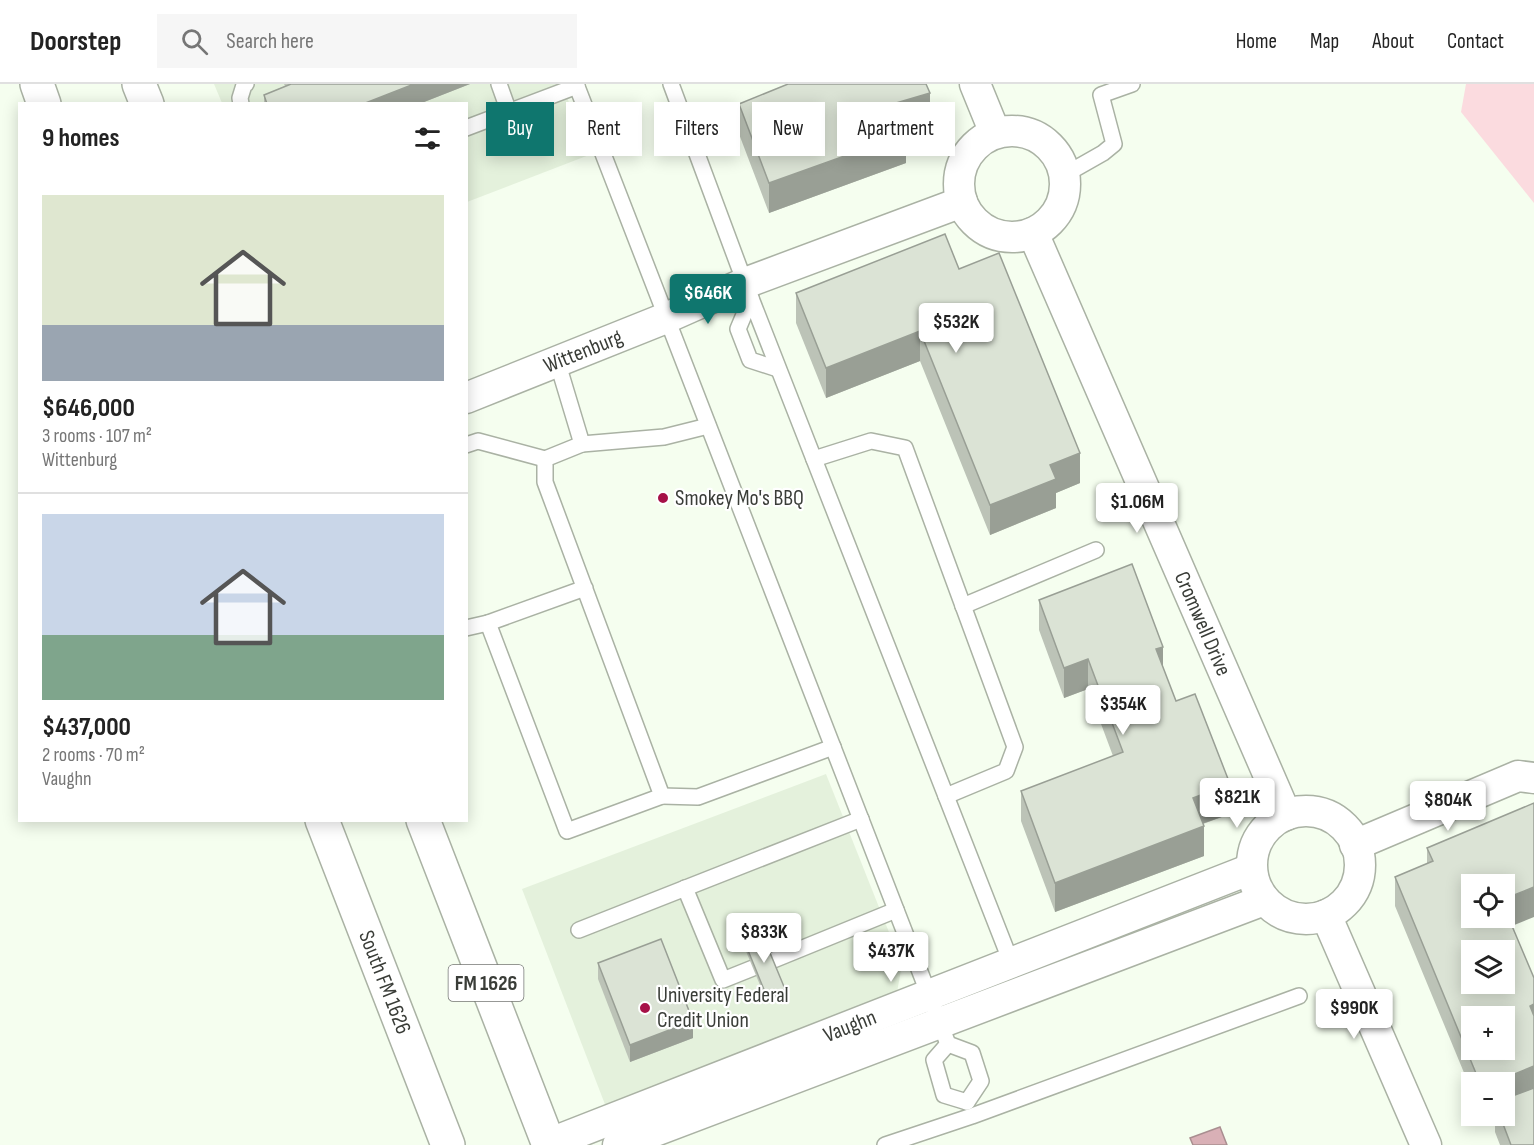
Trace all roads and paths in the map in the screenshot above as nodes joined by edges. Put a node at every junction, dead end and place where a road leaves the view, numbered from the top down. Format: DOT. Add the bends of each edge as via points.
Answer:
graph roads {
  1 [pos="37,84"];
  2 [pos="140,84"];
  3 [pos="246,84"];
  4 [pos="499,84"];
  5 [pos="671,84"];
  6 [pos="975,84"];
  7 [pos="1132,84"];
  8 [pos="577,85"];
  9 [pos="43,102"];
  10 [pos="146,102"];
  11 [pos="241,102"];
  12 [pos="505,102"];
  13 [pos="534,102"];
  14 [pos="486,121"];
  15 [pos="468,127"];
  16 [pos="995,133"];
  17 [pos="1066,174"];
  18 [pos="949,208"];
  19 [pos="1032,233"];
  20 [pos="748,291"];
  21 [pos="666,318"];
  22 [pos="557,361"];
  23 [pos="778,369"];
  24 [pos="468,397"];
  25 [pos="708,426"];
  26 [pos="468,444"];
  27 [pos="582,444"];
  28 [pos="545,459"];
  29 [pos="814,459"];
  30 [pos="1096,550"];
  31 [pos="585,588"];
  32 [pos="963,606"];
  33 [pos="488,622"];
  34 [pos="468,627"];
  35 [pos="833,747"];
  36 [pos="1534,778"];
  37 [pos="662,796"];
  38 [pos="946,796"];
  39 [pos="1286,815"];
  40 [pos="861,819"];
  41 [pos="323,822"];
  42 [pos="424,822"];
  43 [pos="1355,845"];
  44 [pos="1251,869"];
  45 [pos="685,888"];
  46 [pos="1264,900"];
  47 [pos="896,910"];
  48 [pos="1326,915"];
  49 [pos="579,930"];
  50 [pos="771,961"];
  51 [pos="1011,962"];
  52 [pos="753,968"];
  53 [pos="929,994"];
  54 [pos="1299,996"];
  55 [pos="944,1033"];
  56 [pos="969,1109"];
  57 [pos="549,1144"];
  58 [pos="448,1145"];
  59 [pos="618,1145"];
  60 [pos="885,1145"];
  61 [pos="1426,1145"];
  1 -- 9 [label="main road"];
  2 -- 10 [label="main road"];
  3 -- 11 [label="lane"];
  4 -- 12 [label="lane"];
  5 -- 20 [label="lane"];
  6 -- 16 [label="street"];
  7 -- 17 [label="lane" via="1101,95 1114,144"];
  8 -- 13 [label="lane"];
  8 -- 21 [label="lane"];
  14 -- 15 [label="lane"];
  16 -- 17 [label="street" via="1031,133 1047,142 1059,156"];
  16 -- 18 [label="street" via="968,153"];
  17 -- 19 [label="street" via="1066,192 1060,209"];
  18 -- 19 [label="street" via="999,235 1016,237"];
  18 -- 20 [label="street, Wittenburg" via="886,229"];
  19 -- 39 [label="street, Cromwell Drive"];
  20 -- 21 [label="street, Wittenburg"];
  20 -- 23 [label="lane"];
  20 -- 23 [label="lane" via="738,328 750,360"];
  21 -- 22 [label="street, Wittenburg"];
  21 -- 25 [label="lane"];
  22 -- 24 [label="street, Wittenburg"];
  22 -- 27 [label="lane"];
  23 -- 29 [label="lane"];
  25 -- 27 [label="lane" via="664,437"];
  25 -- 35 [label="lane"];
  26 -- 28 [label="lane" via="478,441"];
  27 -- 28 [label="lane"];
  28 -- 31 [label="lane" via="545,482"];
  29 -- 32 [label="lane" via="871,441 905,448"];
  29 -- 38 [label="lane"];
  30 -- 32 [label="lane"];
  31 -- 33 [label="lane"];
  31 -- 37 [label="lane"];
  32 -- 38 [label="lane" via="1015,747 1006,771"];
  33 -- 34 [label="lane"];
  33 -- 37 [label="lane" via="567,831"];
  35 -- 37 [label="lane" via="699,797"];
  35 -- 40 [label="lane"];
  36 -- 43 [label="street" via="1518,777"];
  38 -- 51 [label="lane"];
  39 -- 43 [label="street" via="1304,811 1323,814 1339,823"];
  39 -- 44 [label="street" via="1260,836"];
  40 -- 45 [label="lane"];
  40 -- 47 [label="lane"];
  41 -- 58 [label="main road, South FM 1626"];
  42 -- 57 [label="main road, FM 1626"];
  43 -- 48 [label="street" via="1359,873 1353,891 1342,906"];
  44 -- 46 [label="street"];
  44 -- 51 [label="street, Vaughn"];
  45 -- 49 [label="lane"];
  45 -- 52 [label="lane" via="723,980"];
  46 -- 48 [label="street" via="1292,918 1309,920"];
  46 -- 55 [label="street, Vaughn"];
  47 -- 50 [label="lane"];
  47 -- 53 [label="lane"];
  48 -- 61 [label="street"];
  51 -- 53 [label="street, Vaughn"];
  53 -- 55 [label="lane"];
  53 -- 57 [label="street, Vaughn"];
  54 -- 56 [label="lane"];
  55 -- 56 [label="lane" via="934,1060 944,1095"];
  55 -- 56 [label="lane" via="972,1053 981,1081"];
  55 -- 59 [label="street, Vaughn"];
  56 -- 60 [label="lane"];
}
